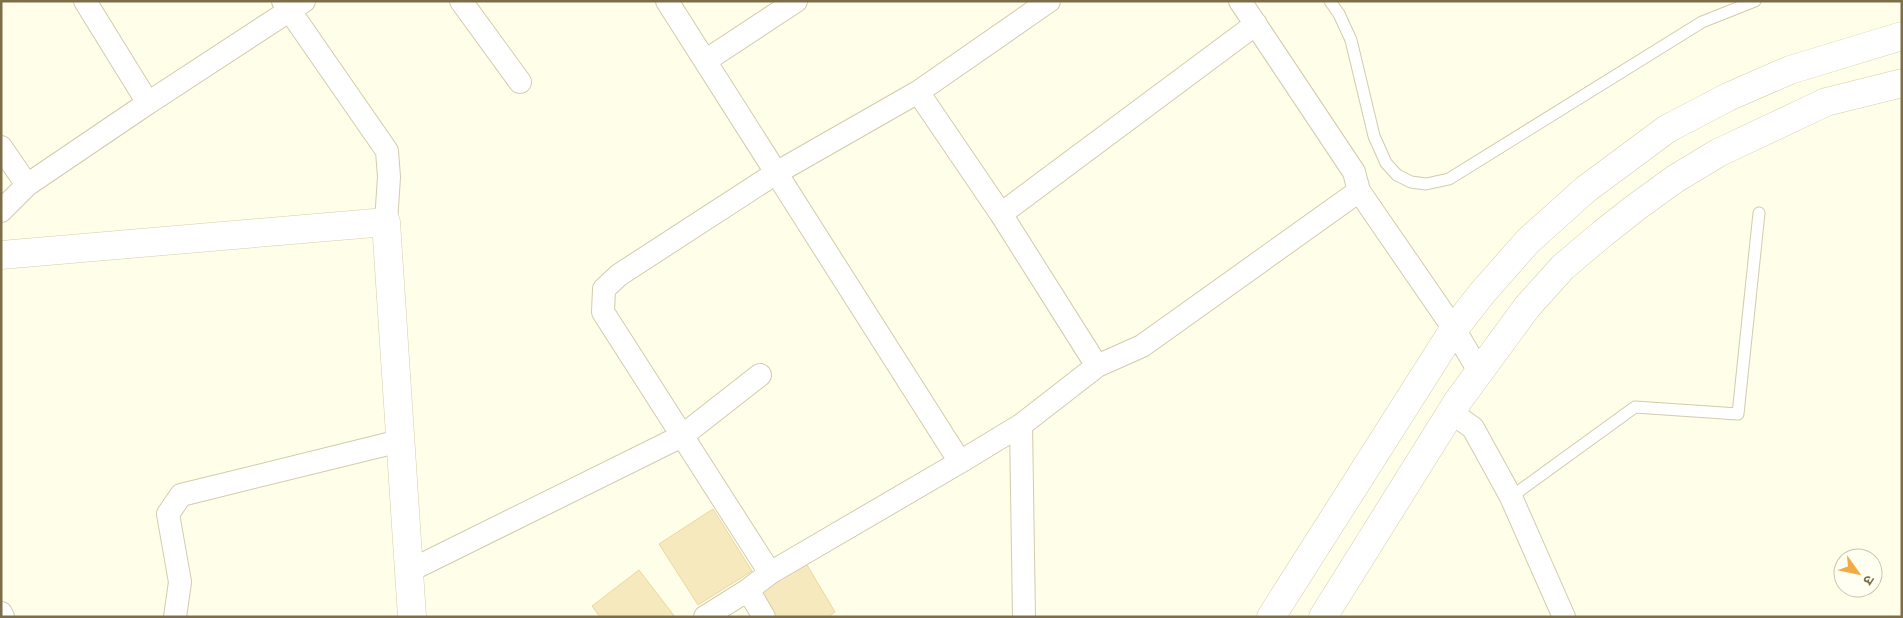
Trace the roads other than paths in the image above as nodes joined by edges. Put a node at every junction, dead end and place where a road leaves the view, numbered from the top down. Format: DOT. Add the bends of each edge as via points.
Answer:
graph roads {
  1 [pos="85,1"];
  2 [pos="461,1"];
  3 [pos="667,1"];
  4 [pos="796,1"];
  5 [pos="1049,1"];
  6 [pos="1240,1"];
  7 [pos="1330,1"];
  8 [pos="1755,1"];
  9 [pos="292,5"];
  10 [pos="1256,24"];
  11 [pos="1902,36"];
  12 [pos="705,61"];
  13 [pos="520,82"];
  14 [pos="1902,83"];
  15 [pos="918,92"];
  16 [pos="148,103"];
  17 [pos="1,147"];
  18 [pos="776,173"];
  19 [pos="27,185"];
  20 [pos="1359,190"];
  21 [pos="1,211"];
  22 [pos="1759,213"];
  23 [pos="1001,214"];
  24 [pos="386,222"];
  25 [pos="1,255"];
  26 [pos="1454,329"];
  27 [pos="1097,366"];
  28 [pos="1479,371"];
  29 [pos="760,375"];
  30 [pos="1452,413"];
  31 [pos="1021,425"];
  32 [pos="682,436"];
  33 [pos="400,441"];
  34 [pos="960,462"];
  35 [pos="1511,497"];
  36 [pos="1341,504"];
  37 [pos="1379,528"];
  38 [pos="409,571"];
  39 [pos="770,573"];
  40 [pos="748,590"];
  41 [pos="1,612"];
  42 [pos="3,617"];
  43 [pos="175,617"];
  44 [pos="412,617"];
  45 [pos="705,617"];
  46 [pos="764,617"];
  47 [pos="1024,617"];
  48 [pos="1271,617"];
  49 [pos="1323,617"];
  50 [pos="1564,617"];
  1 -- 16 [label="street"];
  2 -- 13 [label="street"];
  3 -- 12 [label="street"];
  4 -- 12 [label="street"];
  5 -- 15 [label="street"];
  6 -- 10 [label="street"];
  7 -- 8 [label="lane" via="1351,40 1374,136 1386,163 1397,175 1411,182 1426,184 1449,179 1702,22"];
  9 -- 16 [label="street"];
  9 -- 24 [label="street" via="387,151"];
  10 -- 20 [label="street" via="1354,172"];
  10 -- 23 [label="street"];
  11 -- 26 [label="street" via="1790,70 1667,129 1586,189 1528,241"];
  12 -- 18 [label="street"];
  14 -- 28 [label="street" via="1826,102 1718,153 1675,179 1563,267 1527,307"];
  15 -- 18 [label="street"];
  15 -- 23 [label="street"];
  16 -- 19 [label="street"];
  17 -- 19 [label="street"];
  18 -- 32 [label="street" via="619,275 604,289 603,312"];
  18 -- 34 [label="street"];
  19 -- 21 [label="street"];
  20 -- 26 [label="street"];
  20 -- 27 [label="street" via="1142,346"];
  22 -- 35 [label="lane" via="1738,414 1635,407"];
  23 -- 27 [label="street"];
  24 -- 25 [label="street"];
  24 -- 33 [label="street"];
  26 -- 28 [label="street"];
  26 -- 36 [label="street"];
  27 -- 31 [label="street"];
  28 -- 30 [label="street"];
  29 -- 32 [label="street"];
  30 -- 35 [label="street" via="1473,428"];
  30 -- 37 [label="street"];
  31 -- 34 [label="street"];
  31 -- 47 [label="street"];
  32 -- 38 [label="street"];
  32 -- 39 [label="street"];
  33 -- 38 [label="street"];
  33 -- 43 [label="street" via="181,495 168,514 180,582"];
  34 -- 39 [label="street"];
  35 -- 50 [label="street"];
  36 -- 37 [label="street"];
  36 -- 48 [label="street"];
  37 -- 49 [label="street"];
  38 -- 44 [label="street"];
  39 -- 40 [label="street"];
  40 -- 45 [label="street"];
  40 -- 46 [label="street"];
  41 -- 42 [label="street"];
}
